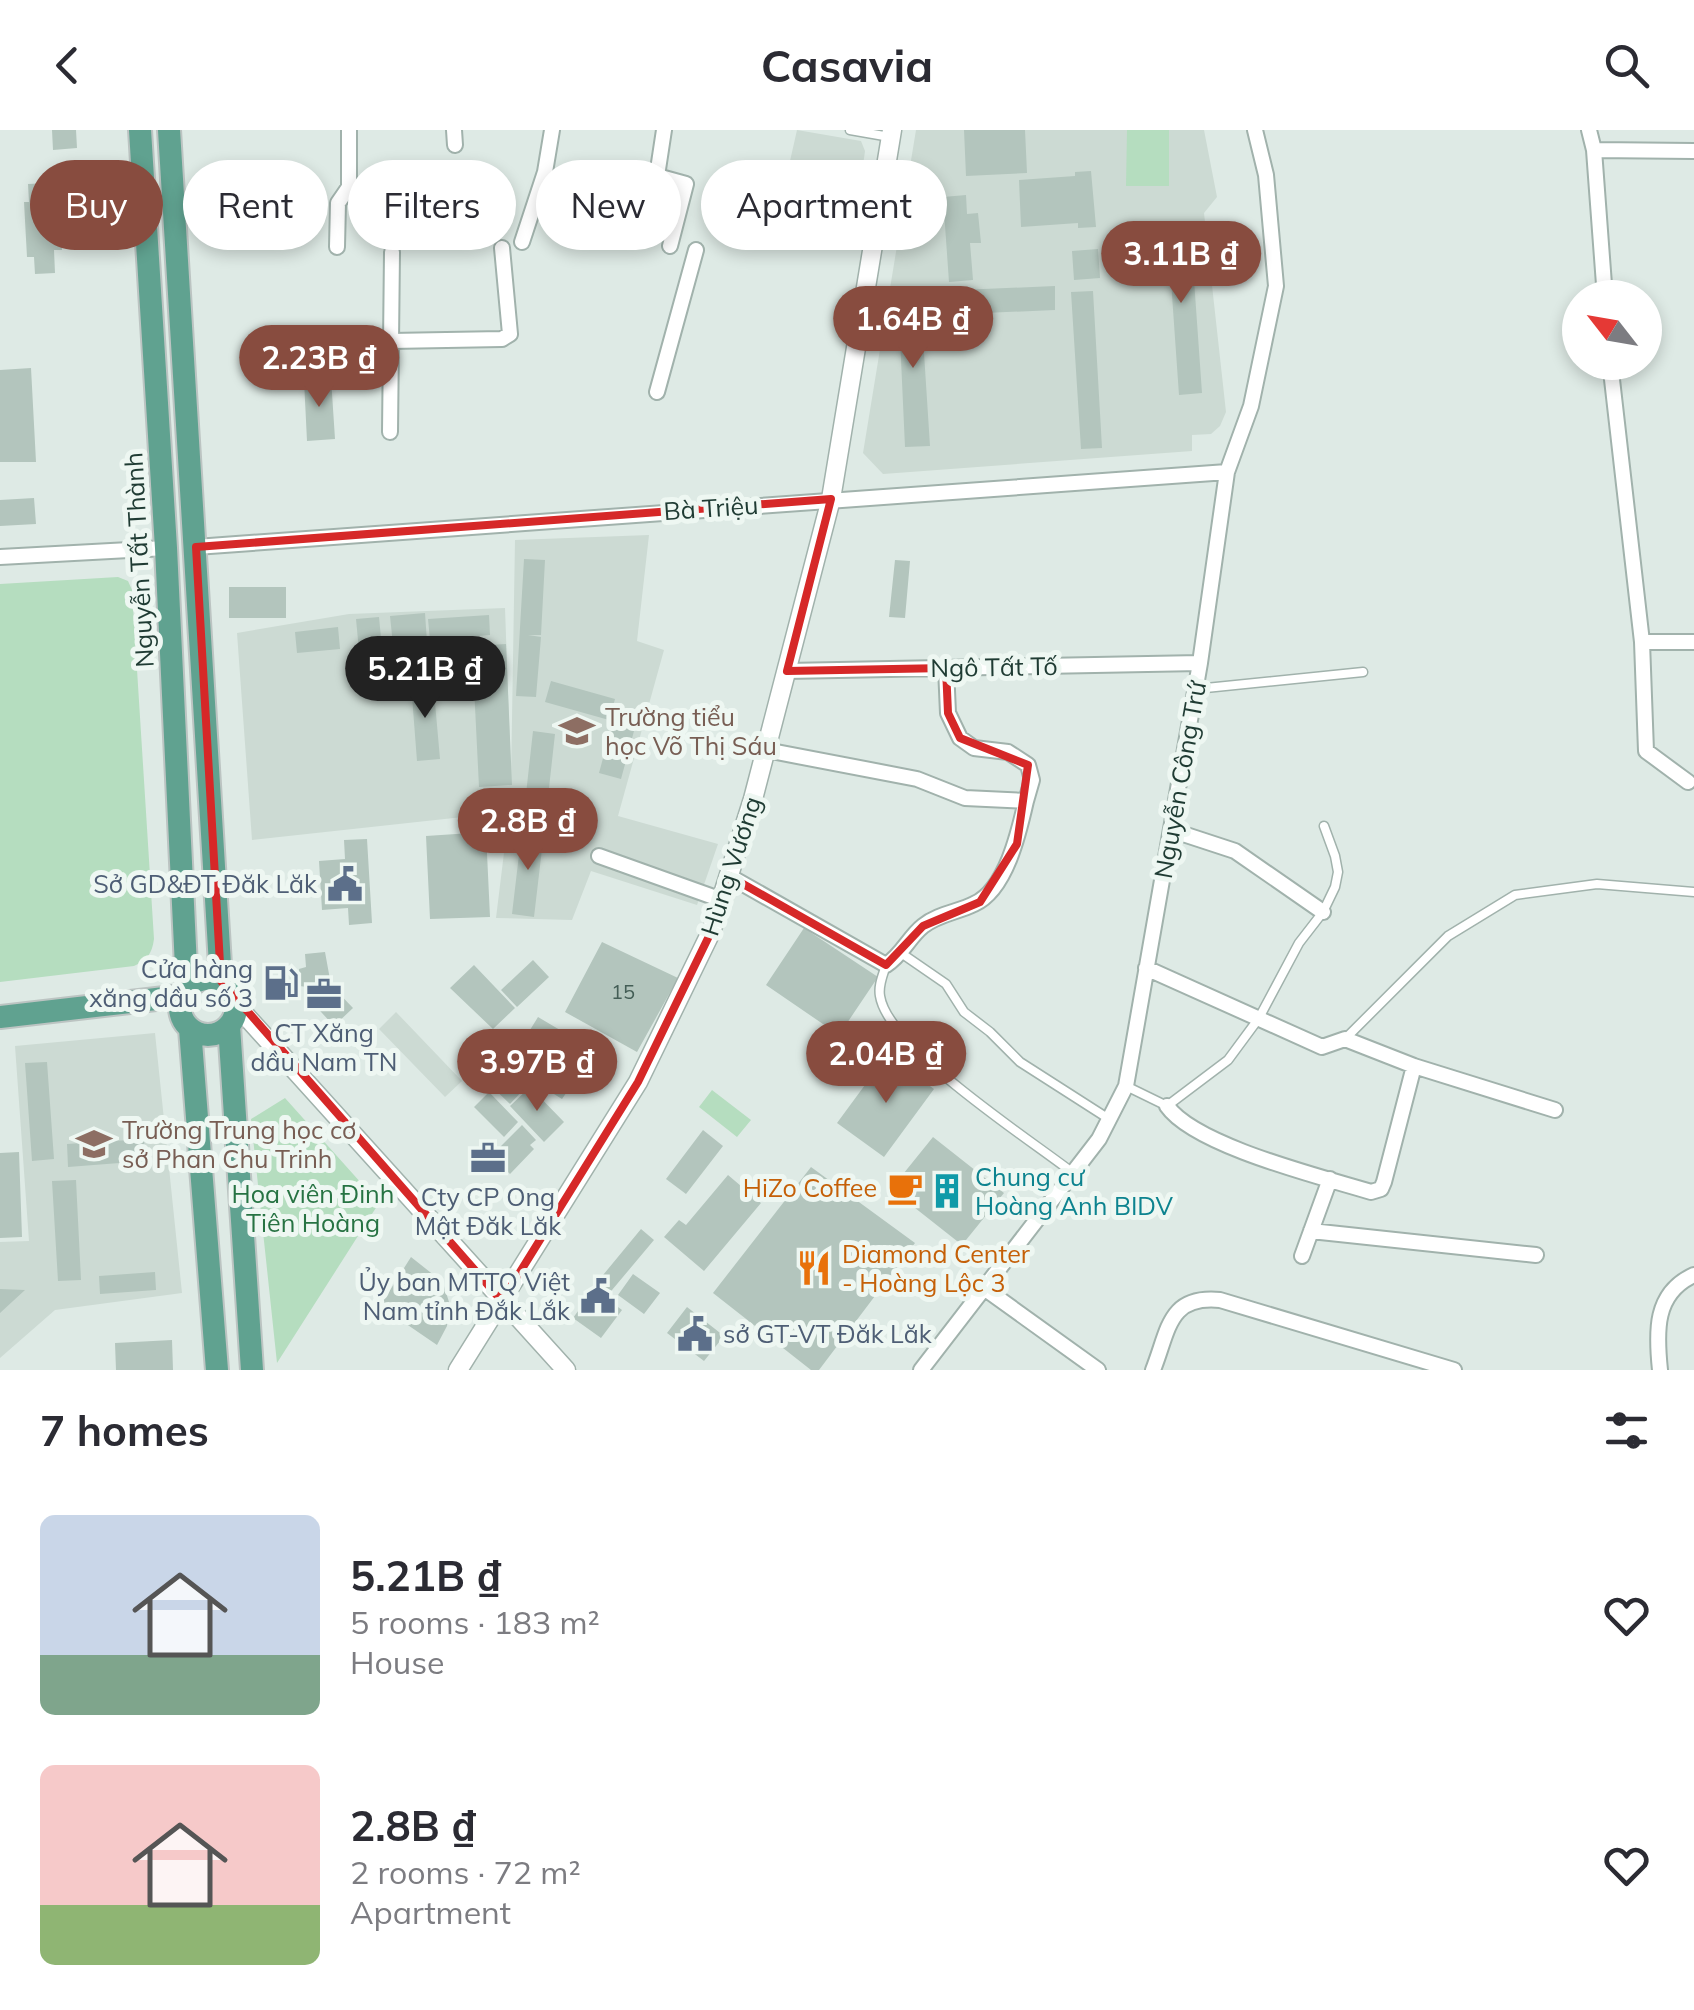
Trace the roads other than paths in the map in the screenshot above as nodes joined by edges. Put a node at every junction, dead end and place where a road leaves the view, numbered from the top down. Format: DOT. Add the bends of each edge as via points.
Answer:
graph roads {
  1 [pos="140,130"];
  2 [pos="169,130"];
  3 [pos="349,130"];
  4 [pos="552,130"];
  5 [pos="664,130"];
  6 [pos="850,130"];
  7 [pos="1255,130"];
  8 [pos="1589,130"];
  9 [pos="891,133"];
  10 [pos="1594,150"];
  11 [pos="1694,151"];
  12 [pos="659,160"];
  13 [pos="681,183"];
  14 [pos="681,203"];
  15 [pos="522,242"];
  16 [pos="336,247"];
  17 [pos="502,250"];
  18 [pos="696,250"];
  19 [pos="392,252"];
  20 [pos="1604,280"];
  21 [pos="391,340"];
  22 [pos="1612,380"];
  23 [pos="657,392"];
  24 [pos="390,432"];
  25 [pos="1226,472"];
  26 [pos="830,499"];
  27 [pos="196,547"];
  28 [pos="166,548"];
  29 [pos="0,557"];
  30 [pos="1642,642"];
  31 [pos="1694,642"];
  32 [pos="1200,662"];
  33 [pos="946,668"];
  34 [pos="787,671"];
  35 [pos="1363,672"];
  36 [pos="1196,689"];
  37 [pos="766,750"];
  38 [pos="1688,782"];
  39 [pos="1026,801"];
  40 [pos="1324,826"];
  41 [pos="1171,830"];
  42 [pos="599,856"];
  43 [pos="729,876"];
  44 [pos="1694,892"];
  45 [pos="722,900"];
  46 [pos="1323,912"];
  47 [pos="902,953"];
  48 [pos="886,965"];
  49 [pos="1146,968"];
  50 [pos="221,981"];
  51 [pos="185,992"];
  52 [pos="233,1016"];
  53 [pos="0,1017"];
  54 [pos="1259,1018"];
  55 [pos="190,1028"];
  56 [pos="1345,1040"];
  57 [pos="1414,1066"];
  58 [pos="1126,1086"];
  59 [pos="1167,1106"];
  60 [pos="1556,1110"];
  61 [pos="1109,1119"];
  62 [pos="1073,1172"];
  63 [pos="1330,1179"];
  64 [pos="1311,1230"];
  65 [pos="1536,1255"];
  66 [pos="1302,1256"];
  67 [pos="1694,1275"];
  68 [pos="984,1288"];
  69 [pos="502,1302"];
  70 [pos="217,1370"];
  71 [pos="252,1370"];
  72 [pos="458,1370"];
  73 [pos="566,1370"];
  74 [pos="921,1370"];
  75 [pos="1098,1370"];
  76 [pos="1152,1370"];
  77 [pos="1454,1370"];
  78 [pos="1660,1370"];
  1 -- 28 [label="main road, Nguyễn Tất Thành"];
  2 -- 27 [label="main road"];
  3 -- 16 [label="street" via="349,187 338,203"];
  4 -- 15 [label="street"];
  5 -- 12 [label="street"];
  6 -- 9 [label="lane"];
  7 -- 25 [label="street, Nguyễn Công Trứ" via="1276,286 1252,406"];
  8 -- 10 [label="street"];
  9 -- 26 [label="street, Hùng Vương"];
  10 -- 11 [label="street"];
  10 -- 20 [label="street"];
  13 -- 14 [label="street"];
  17 -- 21 [label="street" via="510,334"];
  18 -- 23 [label="street"];
  19 -- 21 [label="street"];
  21 -- 24 [label="street"];
  22 -- 30 [label="street"];
  25 -- 26 [label="street, Bà Triệu"];
  25 -- 32 [label="street, Nguyễn Công Trứ"];
  26 -- 27 [label="street, Bà Triệu"];
  26 -- 34 [label="street, Hùng Vương"];
  27 -- 28 [label="main road"];
  27 -- 50 [label="main road"];
  28 -- 29 [label="street"];
  28 -- 51 [label="main road, Nguyễn Tất Thành"];
  30 -- 31 [label="street"];
  30 -- 38 [label="street" via="1646,751"];
  32 -- 33 [label="street, Ngô Tất Tố"];
  32 -- 36 [label="street, Nguyễn Công Trứ"];
  33 -- 34 [label="street, Ngô Tất Tố"];
  33 -- 39 [label="street" via="948,713 960,738 1028,765"];
  34 -- 37 [label="street, Hùng Vương"];
  35 -- 36 [label="lane"];
  36 -- 41 [label="street, Nguyễn Công Trứ"];
  37 -- 39 [label="street" via="918,778 965,798"];
  37 -- 43 [label="street, Hùng Vương"];
  39 -- 47 [label="street" via="1017,844 997,882 980,902 923,926"];
  40 -- 46 [label="lane" via="1338,872"];
  41 -- 46 [label="street" via="1235,851"];
  41 -- 49 [label="street, Nguyễn Công Trứ"];
  42 -- 45 [label="street"];
  43 -- 45 [label="street, Hùng Vương"];
  43 -- 48 [label="street"];
  44 -- 56 [label="lane" via="1597,884 1515,896 1448,936"];
  45 -- 69 [label="street, Hùng Vương" via="638,1082"];
  46 -- 54 [label="lane"];
  47 -- 48 [label="street"];
  47 -- 61 [label="lane" via="946,984 964,1012 1020,1062"];
  48 -- 62 [label="lane" via="880,996 894,1028 932,1066"];
  49 -- 54 [label="street"];
  49 -- 58 [label="street, Nguyễn Công Trứ"];
  50 -- 51 [label="main road" via="202,979"];
  50 -- 52 [label="main road" via="232,992"];
  51 -- 53 [label="main road"];
  51 -- 55 [label="main road" via="181,1014"];
  52 -- 55 [label="main road" via="208,1035"];
  52 -- 69 [label="street"];
  52 -- 71 [label="main road"];
  54 -- 56 [label="street" via="1322,1047"];
  54 -- 59 [label="lane" via="1228,1060"];
  55 -- 70 [label="main road"];
  56 -- 57 [label="street"];
  57 -- 60 [label="street"];
  57 -- 63 [label="street" via="1380,1188 1371,1192"];
  58 -- 59 [label="lane"];
  58 -- 61 [label="street, Nguyễn Công Trứ"];
  59 -- 63 [label="street" via="1176,1119 1251,1156"];
  61 -- 62 [label="street, Nguyễn Công Trứ"];
  62 -- 68 [label="street, Nguyễn Công Trứ"];
  63 -- 64 [label="street"];
  64 -- 65 [label="street"];
  64 -- 66 [label="street"];
  67 -- 78 [label="street" via="1660,1310"];
  68 -- 74 [label="street, Nguyễn Công Trứ"];
  68 -- 75 [label="street"];
  69 -- 72 [label="street, Hùng Vương"];
  69 -- 73 [label="street"];
  76 -- 77 [label="street" via="1176,1312 1204,1298"];
}
